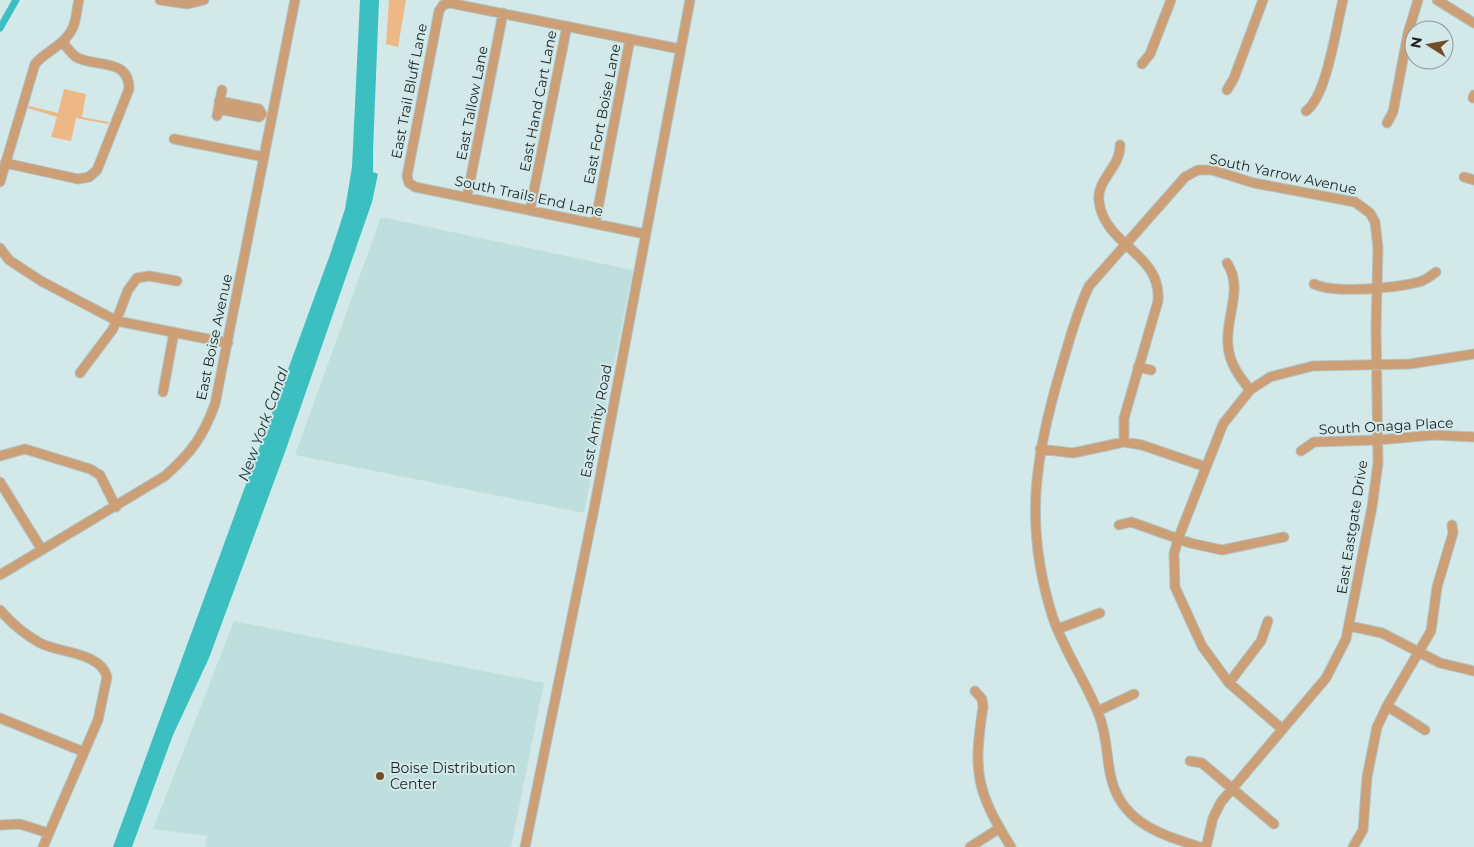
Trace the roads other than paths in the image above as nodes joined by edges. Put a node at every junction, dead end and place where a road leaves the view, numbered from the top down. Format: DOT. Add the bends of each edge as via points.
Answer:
graph roads {
  1 [pos="79,0"];
  2 [pos="160,0"];
  3 [pos="204,0"];
  4 [pos="295,0"];
  5 [pos="690,0"];
  6 [pos="1171,0"];
  7 [pos="1263,0"];
  8 [pos="1343,0"];
  9 [pos="1418,0"];
  10 [pos="1437,0"];
  11 [pos="504,13"];
  12 [pos="1474,23"];
  13 [pos="566,26"];
  14 [pos="630,39"];
  15 [pos="63,42"];
  16 [pos="680,49"];
  17 [pos="1142,64"];
  18 [pos="222,90"];
  19 [pos="1227,90"];
  20 [pos="1306,111"];
  21 [pos="272,116"];
  22 [pos="1387,123"];
  23 [pos="174,139"];
  24 [pos="1120,145"];
  25 [pos="264,157"];
  26 [pos="5,163"];
  27 [pos="1464,176"];
  28 [pos="1474,180"];
  29 [pos="0,182"];
  30 [pos="409,183"];
  31 [pos="467,197"];
  32 [pos="1362,205"];
  33 [pos="530,210"];
  34 [pos="595,224"];
  35 [pos="645,234"];
  36 [pos="1125,244"];
  37 [pos="0,250"];
  38 [pos="1227,263"];
  39 [pos="1436,272"];
  40 [pos="177,280"];
  41 [pos="1314,284"];
  42 [pos="1376,288"];
  43 [pos="117,321"];
  44 [pos="174,332"];
  45 [pos="228,343"];
  46 [pos="1474,354"];
  47 [pos="1376,365"];
  48 [pos="1138,368"];
  49 [pos="1151,370"];
  50 [pos="80,373"];
  51 [pos="1250,390"];
  52 [pos="162,392"];
  53 [pos="1474,437"];
  54 [pos="1378,440"];
  55 [pos="1124,442"];
  56 [pos="1040,449"];
  57 [pos="1301,450"];
  58 [pos="0,456"];
  59 [pos="1206,467"];
  60 [pos="0,482"];
  61 [pos="116,507"];
  62 [pos="1119,525"];
  63 [pos="1452,525"];
  64 [pos="1284,537"];
  65 [pos="1178,539"];
  66 [pos="42,550"];
  67 [pos="0,575"];
  68 [pos="0,610"];
  69 [pos="1100,613"];
  70 [pos="1268,621"];
  71 [pos="1349,626"];
  72 [pos="1058,629"];
  73 [pos="1420,651"];
  74 [pos="1474,671"];
  75 [pos="1229,683"];
  76 [pos="975,691"];
  77 [pos="1134,694"];
  78 [pos="1387,706"];
  79 [pos="1098,711"];
  80 [pos="0,718"];
  81 [pos="1282,729"];
  82 [pos="1425,730"];
  83 [pos="84,752"];
  84 [pos="1190,761"];
  85 [pos="1232,787"];
  86 [pos="1274,824"];
  87 [pos="0,825"];
  88 [pos="1000,828"];
  89 [pos="48,833"];
  90 [pos="43,847"];
  91 [pos="525,847"];
  92 [pos="970,847"];
  93 [pos="1011,847"];
  94 [pos="1200,847"];
  95 [pos="1206,847"];
  96 [pos="1354,847"];
  1 -- 15 [label="street" via="74,25"];
  2 -- 3 [label="street" via="188,4"];
  4 -- 21 [label="street, East Boise Avenue"];
  5 -- 16 [label="street, East Amity Road"];
  6 -- 17 [label="street" via="1150,54"];
  7 -- 19 [label="street"];
  8 -- 20 [label="street" via="1322,89 1314,105"];
  9 -- 22 [label="street" via="1408,33 1393,112"];
  10 -- 12 [label="street"];
  11 -- 13 [label="street"];
  11 -- 30 [label="street, East Trail Bluff Lane" via="450,3 439,11 406,176"];
  11 -- 31 [label="street, East Tallow Lane"];
  13 -- 14 [label="street"];
  13 -- 33 [label="street, East Hand Cart Lane"];
  14 -- 16 [label="street"];
  14 -- 34 [label="street, East Fort Boise Lane"];
  15 -- 26 [label="street" via="35,64"];
  15 -- 26 [label="street" via="76,56 117,66 126,76 129,89 96,170 89,177 78,179"];
  16 -- 35 [label="street, East Amity Road"];
  18 -- 21 [label="street" via="218,109"];
  21 -- 25 [label="street, East Boise Avenue"];
  23 -- 25 [label="street"];
  24 -- 36 [label="street" via="1120,156 1101,187 1099,201 1104,220"];
  25 -- 45 [label="street, East Boise Avenue"];
  26 -- 29 [label="street"];
  27 -- 28 [label="street"];
  30 -- 31 [label="street, South Trails End Lane"];
  31 -- 33 [label="street, South Trails End Lane"];
  32 -- 36 [label="street, South Yarrow Avenue" via="1254,183 1212,170 1198,170 1184,177"];
  32 -- 42 [label="street, East Eastgate Drive" via="1377,232"];
  33 -- 34 [label="street, South Trails End Lane"];
  34 -- 35 [label="street, South Trails End Lane"];
  35 -- 91 [label="street, East Amity Road"];
  36 -- 48 [label="street" via="1150,268 1159,289"];
  36 -- 56 [label="street" via="1100,271 1080,304"];
  37 -- 43 [label="street" via="9,260 41,281"];
  38 -- 51 [label="street" via="1236,283 1228,345 1235,370"];
  39 -- 42 [label="street" via="1420,282"];
  40 -- 43 [label="street" via="149,276 137,278 128,290"];
  41 -- 42 [label="street" via="1323,288"];
  42 -- 47 [label="street, East Eastgate Drive"];
  43 -- 44 [label="street"];
  43 -- 50 [label="street"];
  44 -- 45 [label="street"];
  44 -- 52 [label="street"];
  45 -- 61 [label="street, East Boise Avenue" via="215,404 201,438 165,476"];
  46 -- 47 [label="street" via="1410,364"];
  47 -- 51 [label="street" via="1293,369 1270,376"];
  47 -- 54 [label="street, East Eastgate Drive"];
  48 -- 49 [label="street"];
  48 -- 55 [label="street" via="1124,418"];
  51 -- 59 [label="street" via="1222,424"];
  53 -- 54 [label="street, South Onaga Place" via="1434,435"];
  54 -- 57 [label="street, South Onaga Place" via="1314,442"];
  54 -- 71 [label="street, East Eastgate Drive" via="1372,507"];
  55 -- 56 [label="street" via="1073,453"];
  55 -- 59 [label="street"];
  56 -- 72 [label="street" via="1035,493 1036,528 1041,572"];
  58 -- 61 [label="street" via="25,449 90,469 100,475"];
  59 -- 65 [label="street"];
  60 -- 66 [label="street"];
  61 -- 66 [label="street, East Boise Avenue"];
  62 -- 65 [label="street" via="1130,522"];
  63 -- 73 [label="street" via="1453,533 1436,587 1431,631"];
  64 -- 65 [label="street" via="1222,550"];
  65 -- 75 [label="street" via="1174,554 1175,587 1202,646"];
  66 -- 67 [label="street, East Boise Avenue"];
  68 -- 83 [label="street" via="26,635 42,644 97,662 106,673 102,710"];
  69 -- 72 [label="street"];
  70 -- 75 [label="street" via="1261,641"];
  71 -- 73 [label="street" via="1382,633"];
  71 -- 81 [label="street, East Eastgate Drive" via="1346,639 1326,678"];
  72 -- 79 [label="street"];
  73 -- 74 [label="street" via="1440,663"];
  73 -- 78 [label="street"];
  75 -- 81 [label="street"];
  76 -- 88 [label="street" via="982,699 983,707 977,751 978,776 985,801"];
  77 -- 79 [label="street"];
  78 -- 82 [label="street"];
  78 -- 96 [label="street" via="1377,727 1363,830"];
  79 -- 94 [label="street" via="1107,740 1114,787 1132,816 1153,830"];
  80 -- 83 [label="street"];
  81 -- 85 [label="street, East Eastgate Drive"];
  83 -- 89 [label="street"];
  84 -- 85 [label="street" via="1202,763"];
  85 -- 86 [label="street"];
  85 -- 95 [label="street, East Eastgate Drive" via="1214,818"];
  87 -- 89 [label="street" via="20,824"];
  88 -- 92 [label="street"];
  88 -- 93 [label="street"];
  89 -- 90 [label="street"];
}
